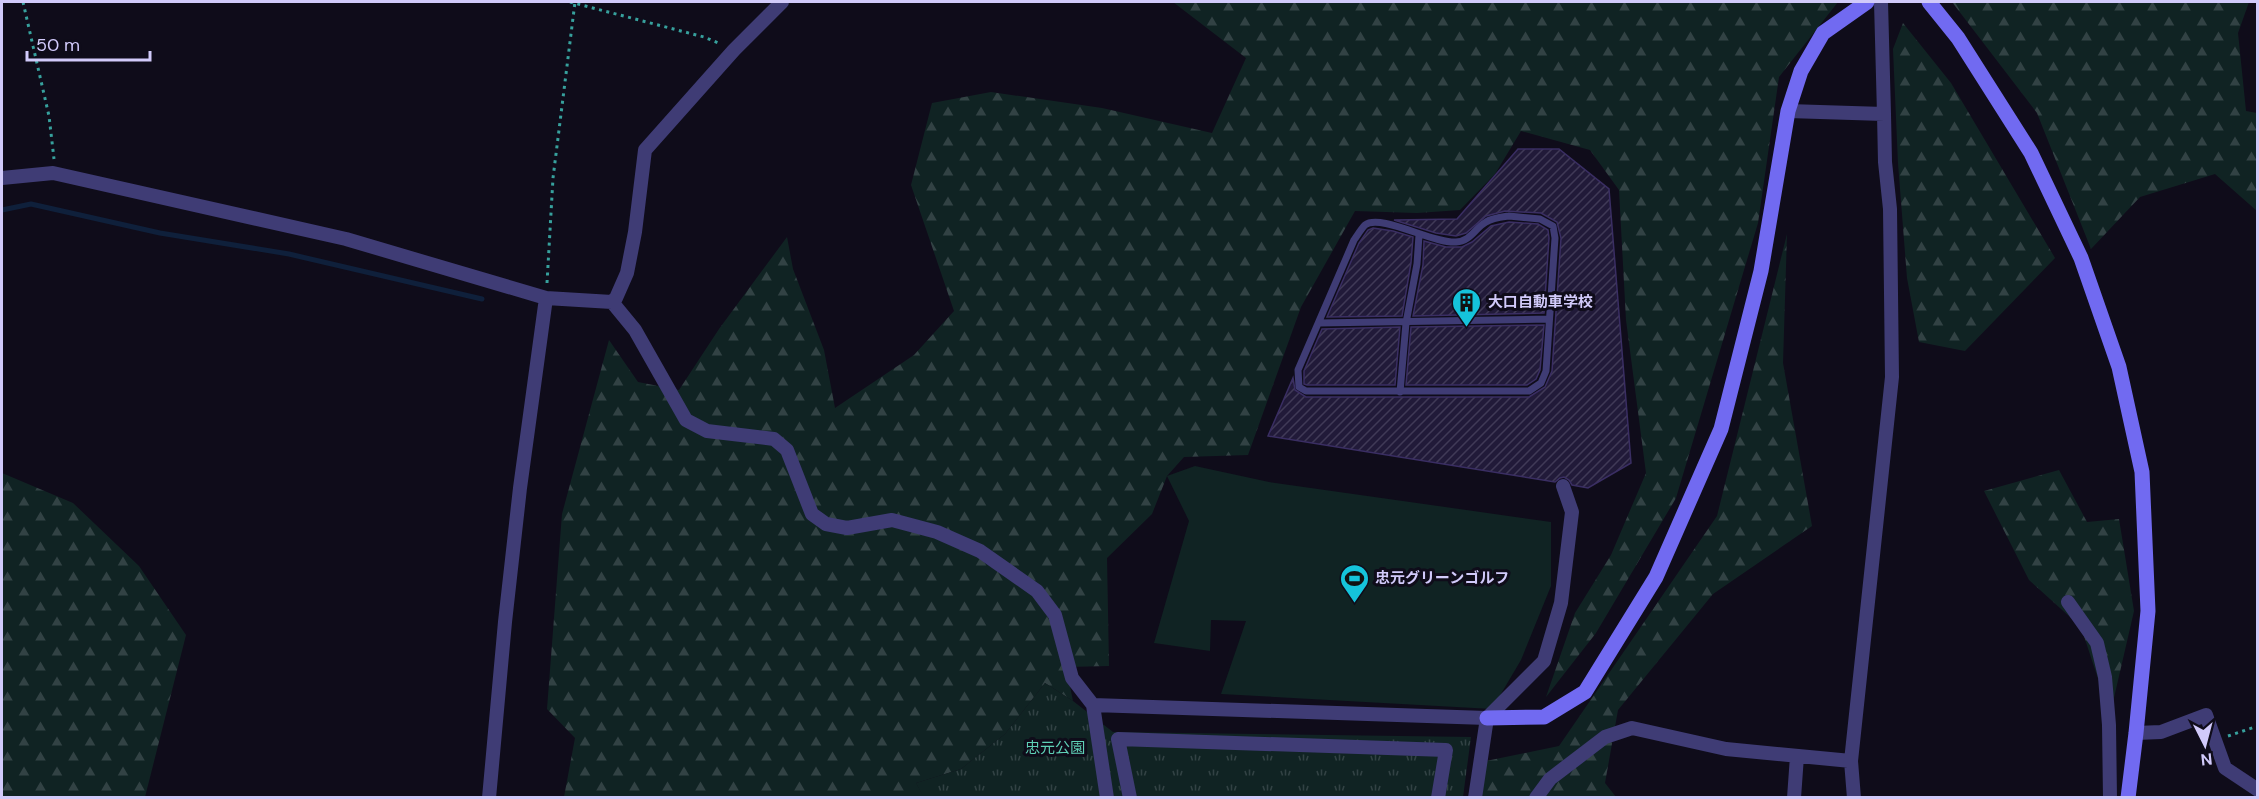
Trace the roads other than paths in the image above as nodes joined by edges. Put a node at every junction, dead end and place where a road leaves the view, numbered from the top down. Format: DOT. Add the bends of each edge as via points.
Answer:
graph roads {
  1 [pos="782,2"];
  2 [pos="1867,2"];
  3 [pos="1881,2"];
  4 [pos="1929,2"];
  5 [pos="1788,111"];
  6 [pos="1884,114"];
  7 [pos="2,178"];
  8 [pos="1419,235"];
  9 [pos="546,298"];
  10 [pos="612,302"];
  11 [pos="1549,319"];
  12 [pos="1319,323"];
  13 [pos="1406,323"];
  14 [pos="1400,392"];
  15 [pos="1563,486"];
  16 [pos="2068,602"];
  17 [pos="1093,705"];
  18 [pos="1487,718"];
  19 [pos="2136,733"];
  20 [pos="1797,756"];
  21 [pos="1851,761"];
  22 [pos="2258,790"];
  23 [pos="489,798"];
  24 [pos="1107,798"];
  25 [pos="1130,798"];
  26 [pos="1438,798"];
  27 [pos="1475,798"];
  28 [pos="1536,798"];
  29 [pos="1794,798"];
  30 [pos="1854,798"];
  31 [pos="2110,798"];
  32 [pos="2128,798"];
  1 -- 10 [label="street" via="645,150 627,273"];
  2 -- 5 [label="street" via="1823,33 1801,71"];
  3 -- 6 [label="street"];
  4 -- 19 [label="street" via="1958,38 2031,153 2080,258 2119,367 2142,472 2145,532 2148,611"];
  5 -- 6 [label="street"];
  5 -- 18 [label="street" via="1761,271 1721,429 1656,577 1585,692 1544,717"];
  6 -- 21 [label="street" via="1890,209 1892,377"];
  7 -- 9 [label="street" via="53,173 346,239"];
  8 -- 11 [label="lane" via="1458,242 1469,239 1486,222 1509,216 1547,222 1553,226 1555,237"];
  8 -- 12 [label="lane" via="1383,222 1365,225 1354,240"];
  8 -- 13 [label="lane"];
  9 -- 10 [label="street"];
  9 -- 23 [label="street" via="520,488"];
  10 -- 17 [label="street" via="635,330 686,420 706,431 774,439 787,450 812,514 826,524 847,528 892,520 937,532 980,551 1037,591 1055,615 1072,678"];
  11 -- 13 [label="lane"];
  11 -- 14 [label="lane" via="1546,371 1541,383 1529,391"];
  12 -- 13 [label="lane"];
  12 -- 14 [label="lane" via="1298,370 1299,387 1306,391"];
  13 -- 14 [label="lane"];
  15 -- 18 [label="street" via="1572,512 1561,603 1544,661"];
  16 -- 31 [label="street" via="2097,643 2105,677"];
  17 -- 18 [label="street"];
  17 -- 24 [label="street"];
  18 -- 27 [label="street"];
  19 -- 22 [label="street" via="2161,732 2206,715 2225,768"];
  19 -- 32 [label="street"];
  20 -- 21 [label="street"];
  20 -- 28 [label="street" via="1726,749 1632,728 1605,737 1550,779"];
  20 -- 29 [label="street"];
  21 -- 30 [label="street"];
  25 -- 26 [label="street" via="1118,739 1446,750"];
}
